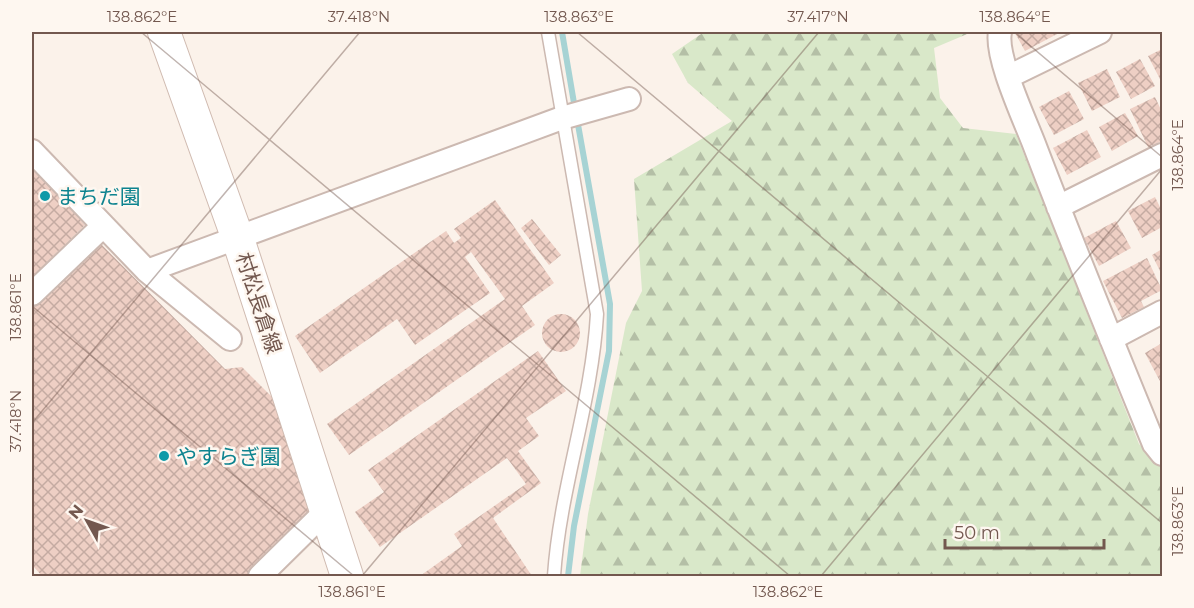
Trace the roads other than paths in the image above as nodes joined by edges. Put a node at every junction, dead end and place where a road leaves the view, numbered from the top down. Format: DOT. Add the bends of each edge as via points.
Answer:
graph roads {
  1 [pos="164,32"];
  2 [pos="548,32"];
  3 [pos="1000,32"];
  4 [pos="1100,32"];
  5 [pos="1008,77"];
  6 [pos="629,99"];
  7 [pos="562,118"];
  8 [pos="32,151"];
  9 [pos="1162,155"];
  10 [pos="1058,207"];
  11 [pos="103,226"];
  12 [pos="238,239"];
  13 [pos="147,271"];
  14 [pos="32,294"];
  15 [pos="1162,312"];
  16 [pos="230,339"];
  17 [pos="1111,339"];
  18 [pos="1162,454"];
  19 [pos="326,511"];
  20 [pos="260,576"];
  21 [pos="347,576"];
  22 [pos="554,576"];
  1 -- 12 [label="main road, 村松長倉線"];
  2 -- 7 [label="lane"];
  3 -- 5 [label="street" via="998,40"];
  4 -- 5 [label="street"];
  5 -- 10 [label="street"];
  6 -- 7 [label="street"];
  7 -- 12 [label="street"];
  7 -- 22 [label="lane" via="597,314 594,360 561,519"];
  8 -- 11 [label="street"];
  9 -- 10 [label="street"];
  10 -- 17 [label="street"];
  11 -- 13 [label="street"];
  11 -- 14 [label="street"];
  12 -- 13 [label="street"];
  12 -- 19 [label="main road, 村松長倉線"];
  13 -- 16 [label="street"];
  15 -- 17 [label="street"];
  17 -- 18 [label="street" via="1154,444"];
  19 -- 20 [label="street"];
  19 -- 21 [label="main road, 村松長倉線"];
}
